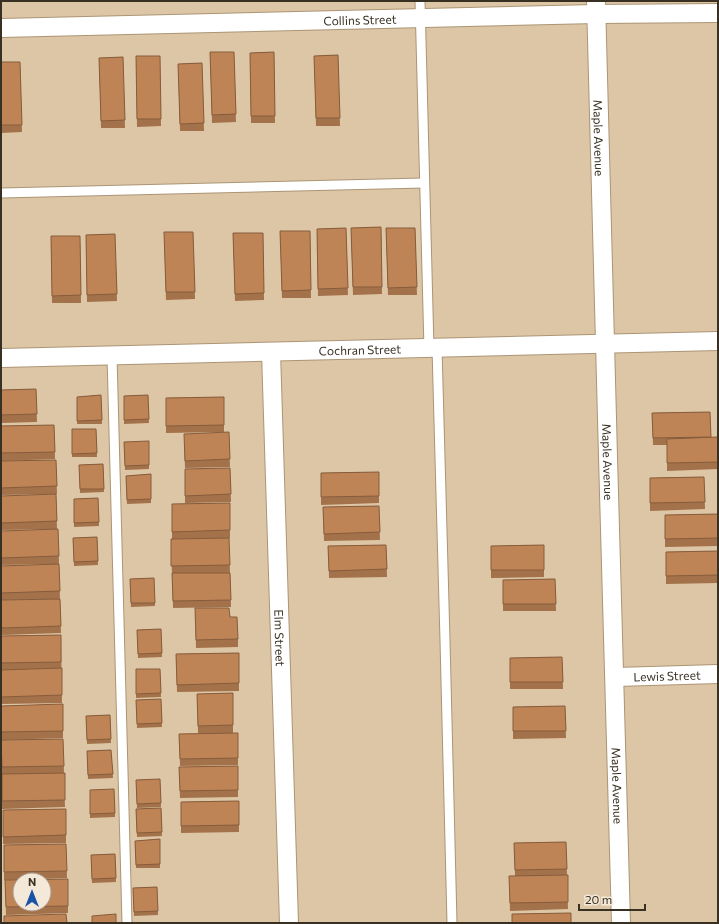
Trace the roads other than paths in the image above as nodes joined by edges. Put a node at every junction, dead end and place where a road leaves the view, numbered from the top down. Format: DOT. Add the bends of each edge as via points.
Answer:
graph roads {
  1 [pos="596,7"];
  2 [pos="420,10"];
  3 [pos="718,13"];
  4 [pos="1,28"];
  5 [pos="424,183"];
  6 [pos="1,193"];
  7 [pos="718,341"];
  8 [pos="604,344"];
  9 [pos="433,348"];
  10 [pos="271,352"];
  11 [pos="112,356"];
  12 [pos="1,358"];
  13 [pos="718,674"];
  14 [pos="616,676"];
  15 [pos="127,923"];
  16 [pos="289,923"];
  17 [pos="452,923"];
  18 [pos="621,923"];
  1 -- 2 [label="street, Collins Street"];
  1 -- 3 [label="street, Collins Street"];
  1 -- 8 [label="street, Maple Avenue"];
  2 -- 4 [label="street, Collins Street"];
  2 -- 5 [label="lane"];
  5 -- 6 [label="lane"];
  5 -- 9 [label="lane"];
  7 -- 8 [label="street, Cochran Street"];
  8 -- 9 [label="street, Cochran Street"];
  8 -- 14 [label="street, Maple Avenue"];
  9 -- 10 [label="street, Cochran Street"];
  9 -- 17 [label="lane" via="443,537"];
  10 -- 11 [label="street, Cochran Street"];
  10 -- 16 [label="street, Elm Street"];
  11 -- 12 [label="street, Cochran Street"];
  11 -- 15 [label="lane"];
  13 -- 14 [label="street, Lewis Street"];
  14 -- 18 [label="street, Maple Avenue"];
}
